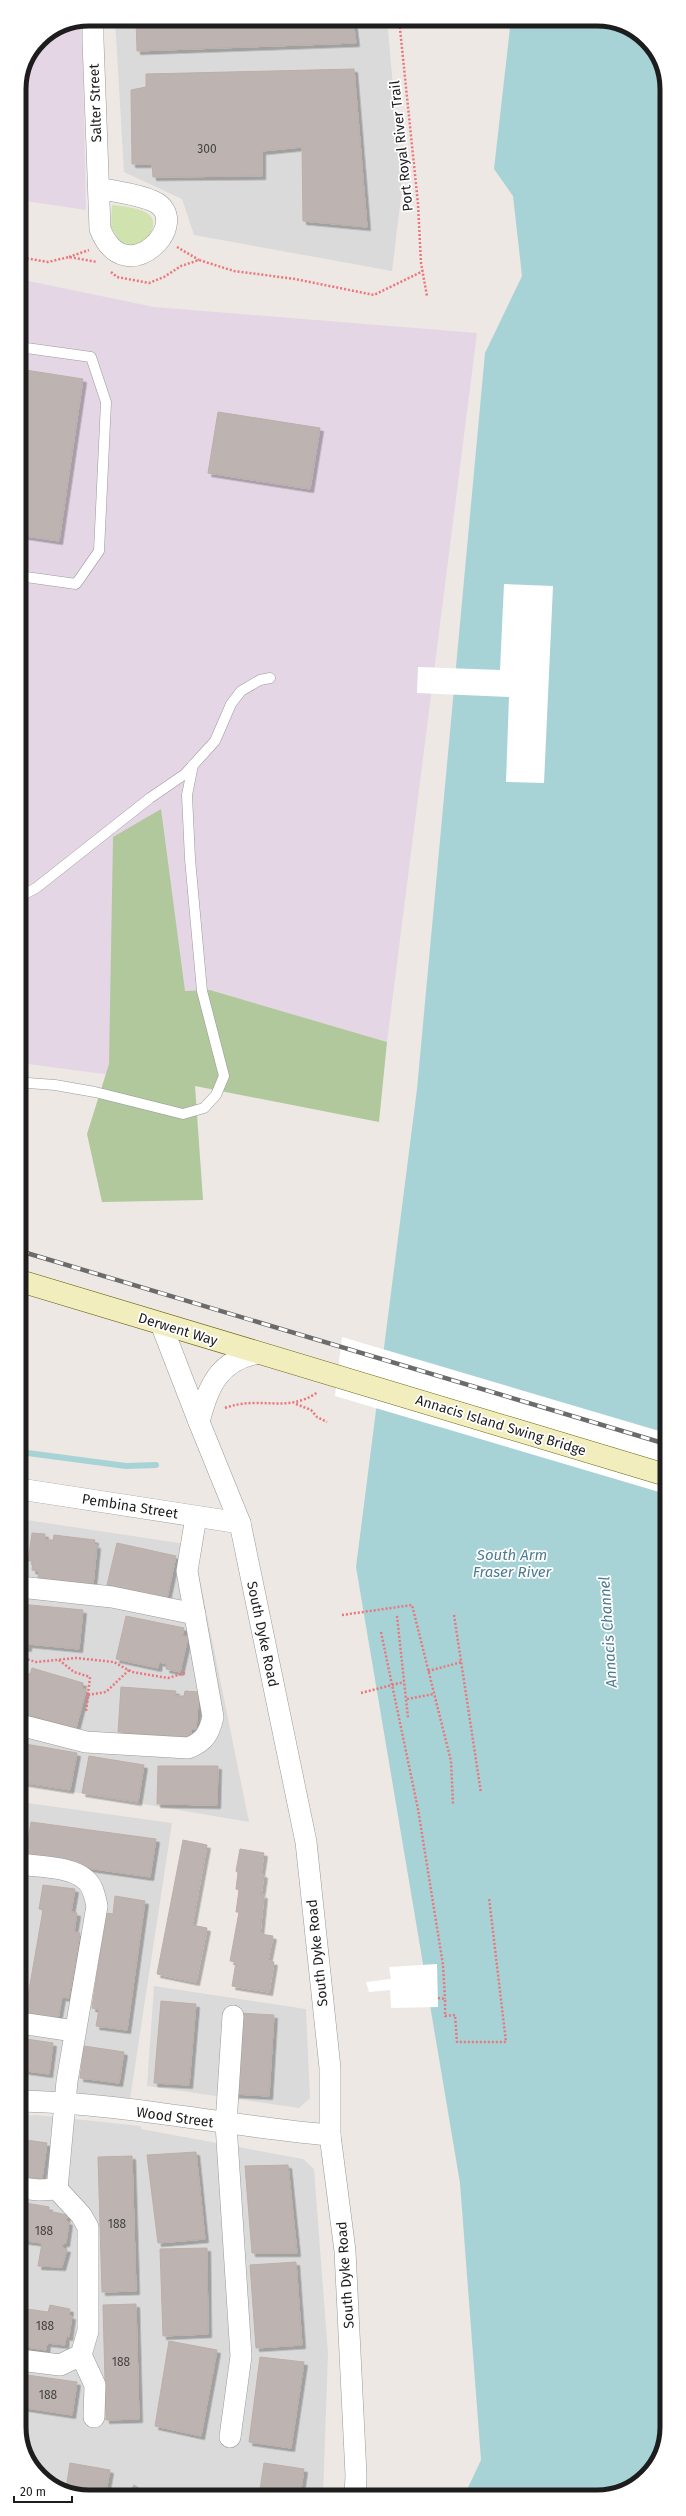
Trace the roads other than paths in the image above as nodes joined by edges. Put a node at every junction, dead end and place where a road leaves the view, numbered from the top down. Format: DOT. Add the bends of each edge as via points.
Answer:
graph roads {
  1 [pos="93,26"];
  2 [pos="99,188"];
  3 [pos="26,348"];
  4 [pos="26,577"];
  5 [pos="270,678"];
  6 [pos="193,765"];
  7 [pos="26,894"];
  8 [pos="26,1084"];
  9 [pos="26,1283"];
  10 [pos="161,1324"];
  11 [pos="260,1353"];
  12 [pos="336,1376"];
  13 [pos="199,1422"];
  14 [pos="660,1473"];
  15 [pos="26,1490"];
  16 [pos="196,1517"];
  17 [pos="240,1523"];
  18 [pos="26,1588"];
  19 [pos="195,1614"];
  20 [pos="26,1727"];
  21 [pos="26,1865"];
  22 [pos="233,2016"];
  23 [pos="26,2024"];
  24 [pos="74,2031"];
  25 [pos="26,2101"];
  26 [pos="65,2102"];
  27 [pos="226,2124"];
  28 [pos="330,2135"];
  29 [pos="26,2189"];
  30 [pos="58,2189"];
  31 [pos="81,2355"];
  32 [pos="26,2361"];
  33 [pos="94,2417"];
  34 [pos="230,2437"];
  35 [pos="355,2490"];
  1 -- 2 [label="street, Salter Street"];
  2 -- 2 [label="street, Salter Street" via="154,201 164,210 166,220 162,238 153,248 143,254 122,254 104,240 100,229"];
  3 -- 4 [label="lane" via="91,357 106,402 98,551 76,584"];
  5 -- 6 [label="lane" via="260,680 241,691 231,704 215,742"];
  6 -- 7 [label="lane" via="185,774"];
  6 -- 8 [label="lane" via="187,795 190,859 202,991 224,1076 216,1095 204,1108 183,1114 95,1092 55,1085"];
  9 -- 10 [label="main road, Derwent Way"];
  10 -- 11 [label="main road, Derwent Way"];
  10 -- 13 [label="street, South Dyke Road"];
  11 -- 12 [label="main road, Derwent Way"];
  11 -- 13 [label="street" via="244,1356 232,1362 220,1374 209,1391"];
  12 -- 14 [label="main road, Annacis Island Swing Bridge"];
  13 -- 17 [label="street, South Dyke Road"];
  15 -- 16 [label="street, Pembina Street"];
  16 -- 17 [label="street, Pembina Street"];
  16 -- 19 [label="street" via="187,1571"];
  17 -- 28 [label="street, South Dyke Road" via="306,1842 330,2068"];
  18 -- 19 [label="street" via="112,1597"];
  19 -- 20 [label="street" via="213,1717 210,1731 201,1743 188,1748 86,1742"];
  21 -- 24 [label="street" via="72,1872 87,1880 94,1892 97,1906 80,2017"];
  22 -- 27 [label="street"];
  23 -- 24 [label="street"];
  24 -- 26 [label="street"];
  25 -- 26 [label="street, Wood Street"];
  26 -- 27 [label="street, Wood Street"];
  26 -- 30 [label="street"];
  27 -- 28 [label="street, Wood Street"];
  27 -- 34 [label="street" via="241,2356"];
  28 -- 35 [label="street, South Dyke Road" via="345,2251"];
  29 -- 30 [label="street"];
  30 -- 31 [label="street" via="88,2227 88,2331"];
  31 -- 32 [label="street" via="60,2366"];
  31 -- 33 [label="street" via="95,2386"];
}
